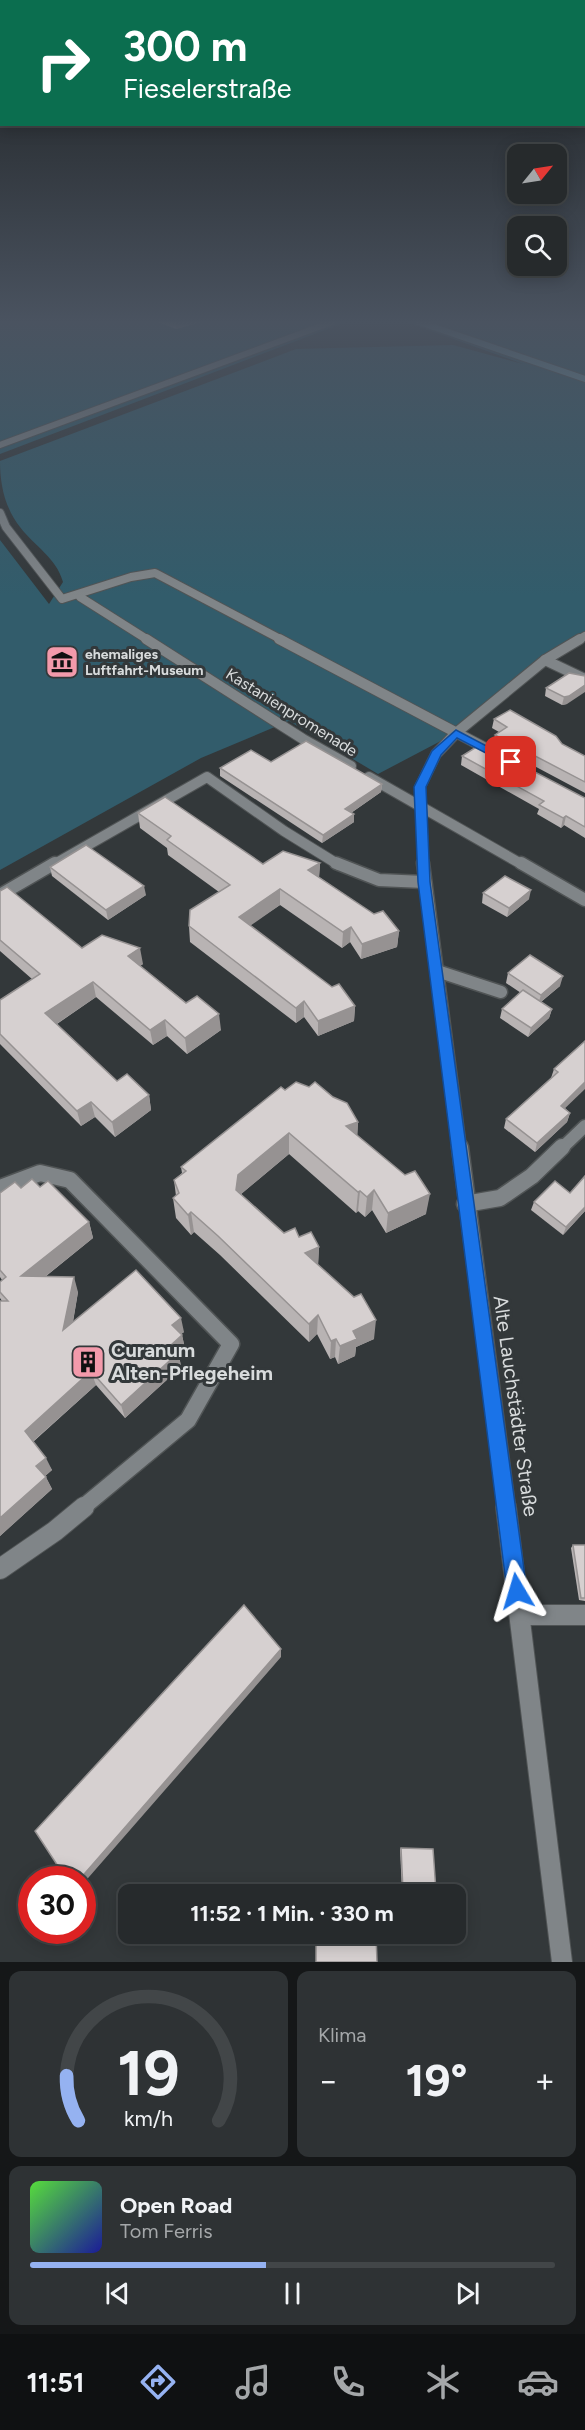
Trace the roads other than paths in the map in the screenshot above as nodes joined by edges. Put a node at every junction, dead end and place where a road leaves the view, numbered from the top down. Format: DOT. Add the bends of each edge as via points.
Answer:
graph roads {
  1 [pos="85,414"];
  2 [pos="0,445"];
  3 [pos="0,513"];
  4 [pos="80,597"];
  5 [pos="585,636"];
  6 [pos="545,660"];
  7 [pos="585,679"];
  8 [pos="456,733"];
  9 [pos="506,759"];
  10 [pos="424,882"];
  11 [pos="0,895"];
  12 [pos="585,900"];
  13 [pos="437,971"];
  14 [pos="501,992"];
  15 [pos="585,1126"];
  16 [pos="0,1188"];
  17 [pos="465,1204"];
  18 [pos="0,1569"];
  19 [pos="520,1615"];
  20 [pos="585,1615"];
  21 [pos="562,1962"];
  1 -- 2 [label="street"];
  3 -- 4 [label="street, Kastanienpromenade" via="6,527 62,599"];
  4 -- 8 [label="street" via="139,574 155,573"];
  4 -- 12 [label="street, Kastanienpromenade" via="303,739"];
  5 -- 6 [label="street, Alte Lauchstädter Straße"];
  6 -- 7 [label="street"];
  6 -- 8 [label="street, Alte Lauchstädter Straße"];
  8 -- 9 [label="street"];
  8 -- 10 [label="street, Alte Lauchstädter Straße, bridge" via="436,754 420,787"];
  10 -- 11 [label="street" via="391,882 364,876 299,840 207,777"];
  10 -- 13 [label="street, Alte Lauchstädter Straße"];
  13 -- 14 [label="street"];
  13 -- 17 [label="street, Alte Lauchstädter Straße"];
  15 -- 17 [label="street" via="532,1176 500,1198"];
  16 -- 18 [label="street" via="40,1173 70,1180 231,1344 188,1420 56,1531"];
  17 -- 19 [label="street, Alte Lauchstädter Straße"];
  19 -- 20 [label="street"];
  19 -- 21 [label="street, Alte Lauchstädter Straße"];
}
